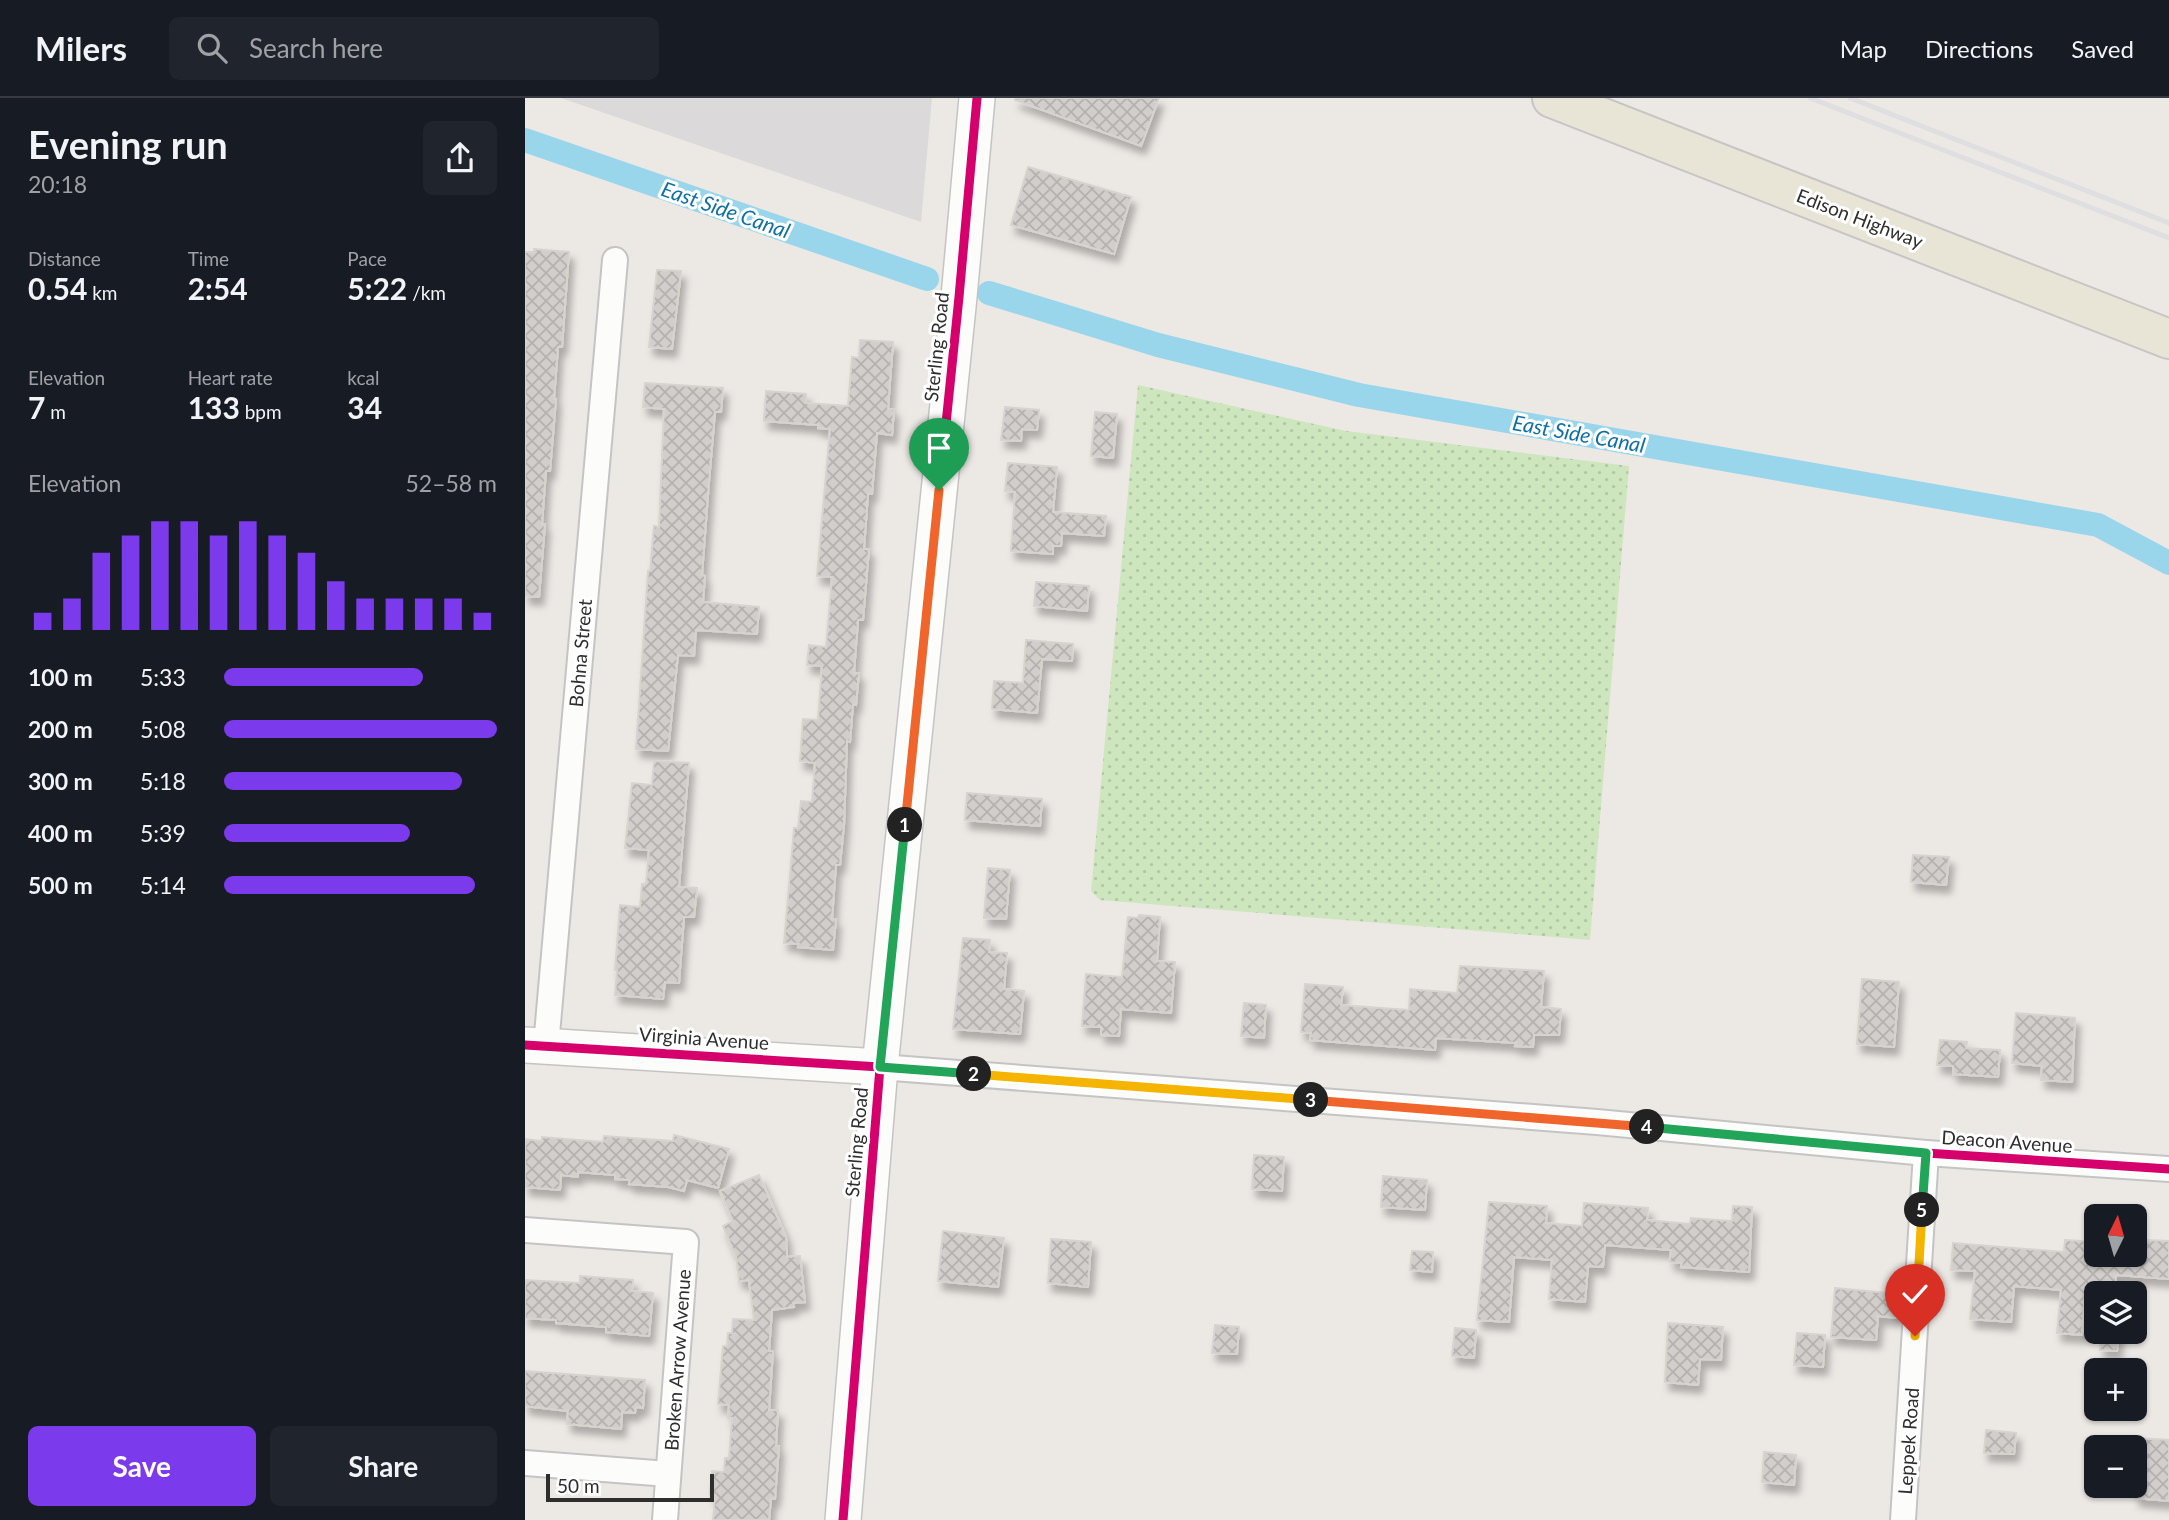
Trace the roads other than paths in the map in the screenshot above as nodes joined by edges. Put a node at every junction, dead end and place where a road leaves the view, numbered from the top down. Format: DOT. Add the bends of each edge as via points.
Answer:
graph roads {
  1 [pos="977,98"];
  2 [pos="1552,98"];
  3 [pos="614,260"];
  4 [pos="2169,338"];
  5 [pos="536,1045"];
  6 [pos="880,1067"];
  7 [pos="1926,1153"];
  8 [pos="2169,1169"];
  9 [pos="525,1230"];
  10 [pos="525,1463"];
  11 [pos="669,1474"];
  12 [pos="665,1520"];
  13 [pos="843,1520"];
  14 [pos="1903,1520"];
  1 -- 6 [label="street, Sterling Road"];
  2 -- 4 [label="main road, Edison Highway"];
  3 -- 5 [label="street, Bohna Street"];
  5 -- 6 [label="street, Virginia Avenue"];
  6 -- 7 [label="street, Deacon Avenue" via="1597,1122"];
  6 -- 13 [label="street, Sterling Road"];
  7 -- 8 [label="street, Deacon Avenue"];
  7 -- 14 [label="street, Leppek Road"];
  9 -- 11 [label="street, Broken Arrow Avenue" via="686,1242"];
  10 -- 11 [label="street"];
  11 -- 12 [label="street, Broken Arrow Avenue"];
}
